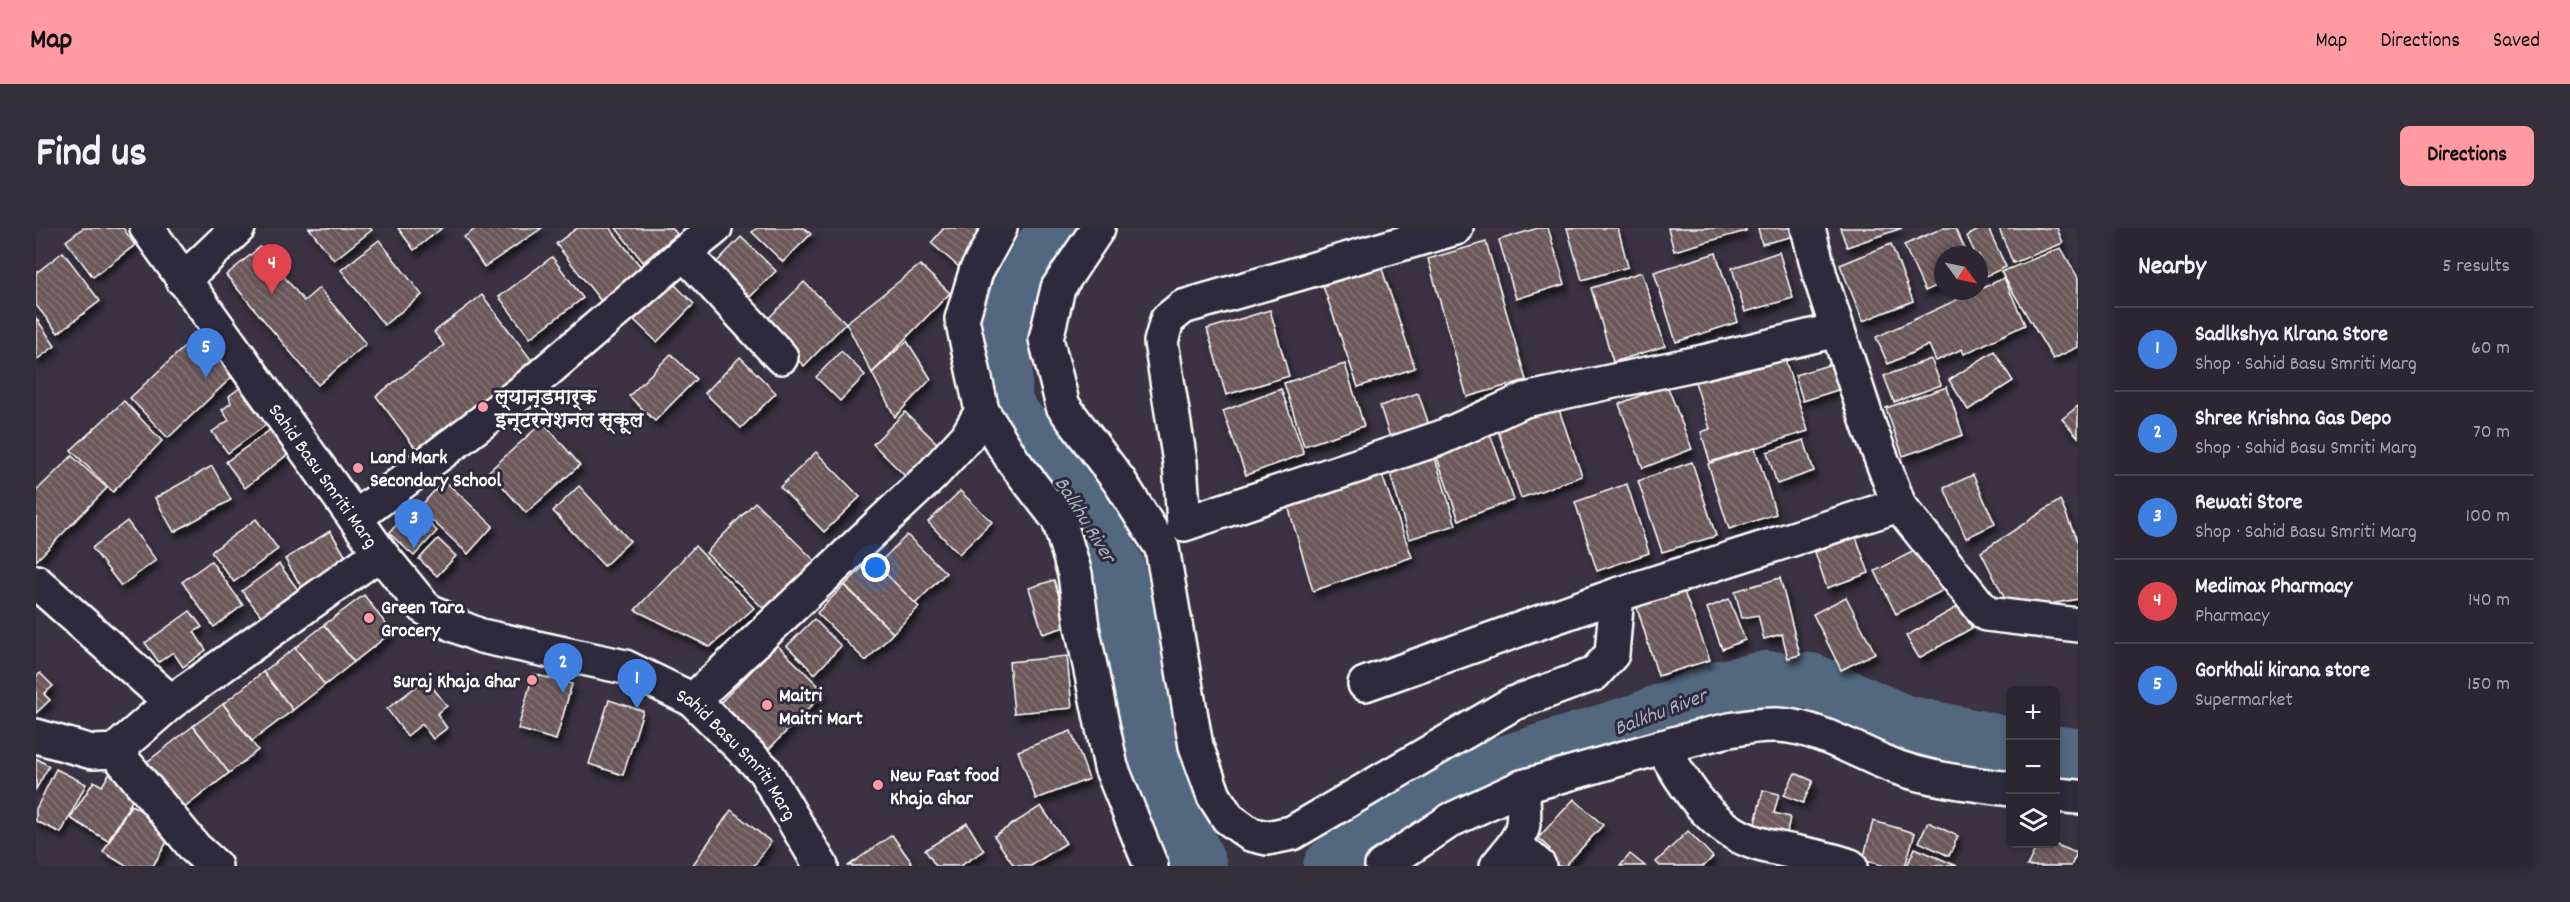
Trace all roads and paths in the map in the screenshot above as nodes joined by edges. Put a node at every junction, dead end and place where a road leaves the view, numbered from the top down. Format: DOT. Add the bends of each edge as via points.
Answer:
graph roads {
  1 [pos="147,228"];
  2 [pos="238,228"];
  3 [pos="715,228"];
  4 [pos="1000,228"];
  5 [pos="1098,228"];
  6 [pos="1456,228"];
  7 [pos="1808,228"];
  8 [pos="684,253"];
  9 [pos="183,280"];
  10 [pos="1838,330"];
  11 [pos="781,357"];
  12 [pos="982,411"];
  13 [pos="1899,505"];
  14 [pos="355,518"];
  15 [pos="1184,524"];
  16 [pos="1162,548"];
  17 [pos="380,553"];
  18 [pos="36,582"];
  19 [pos="1617,595"];
  20 [pos="2078,625"];
  21 [pos="1365,684"];
  22 [pos="693,700"];
  23 [pos="171,702"];
  24 [pos="36,736"];
  25 [pos="1662,747"];
  26 [pos="115,751"];
  27 [pos="1522,788"];
  28 [pos="2006,788"];
  29 [pos="2060,795"];
  30 [pos="2078,797"];
  31 [pos="1506,855"];
  32 [pos="215,866"];
  33 [pos="821,866"];
  34 [pos="1151,866"];
  35 [pos="1382,866"];
  36 [pos="1539,866"];
  37 [pos="1850,866"];
  1 -- 9 [label="street, Sahid Basu Smriti Marg"];
  2 -- 9 [label="street"];
  3 -- 8 [label="street"];
  4 -- 12 [label="street" via="976,272 962,319"];
  5 -- 16 [label="street" via="1058,288 1046,339 1063,406 1120,482"];
  6 -- 15 [label="street" via="1182,307 1167,320 1161,342 1180,462"];
  7 -- 10 [label="street"];
  8 -- 11 [label="street"];
  8 -- 14 [label="street" via="522,392"];
  9 -- 14 [label="street, Sahid Basu Smriti Marg"];
  10 -- 13 [label="street"];
  10 -- 15 [label="street" via="1525,400 1440,438"];
  12 -- 22 [label="street" via="967,437 932,475"];
  12 -- 34 [label="street" via="1014,462 1059,520 1075,574 1111,767"];
  13 -- 19 [label="street"];
  13 -- 20 [label="street" via="1986,614"];
  14 -- 17 [label="street, Sahid Basu Smriti Marg"];
  15 -- 16 [label="street"];
  16 -- 19 [label="street" via="1196,746 1214,796 1228,818 1250,834 1267,838 1292,833 1512,704 1594,675 1612,654"];
  17 -- 22 [label="street, Sahid Basu Smriti Marg" via="425,608 454,625 481,636 625,667"];
  17 -- 23 [label="street"];
  18 -- 23 [label="street"];
  19 -- 21 [label="street"];
  22 -- 33 [label="street, Sahid Basu Smriti Marg" via="764,770"];
  23 -- 26 [label="street"];
  24 -- 26 [label="street" via="93,752"];
  25 -- 27 [label="street"];
  25 -- 28 [label="street" via="1778,725 1806,730 1899,768"];
  25 -- 37 [label="street" via="1707,812 1729,831 1756,843 1826,857"];
  26 -- 32 [label="street" via="195,848"];
  27 -- 31 [label="street" via="1525,824"];
  27 -- 35 [label="street" via="1451,820"];
  29 -- 30 [label="street"];
  31 -- 36 [label="street"];
}
